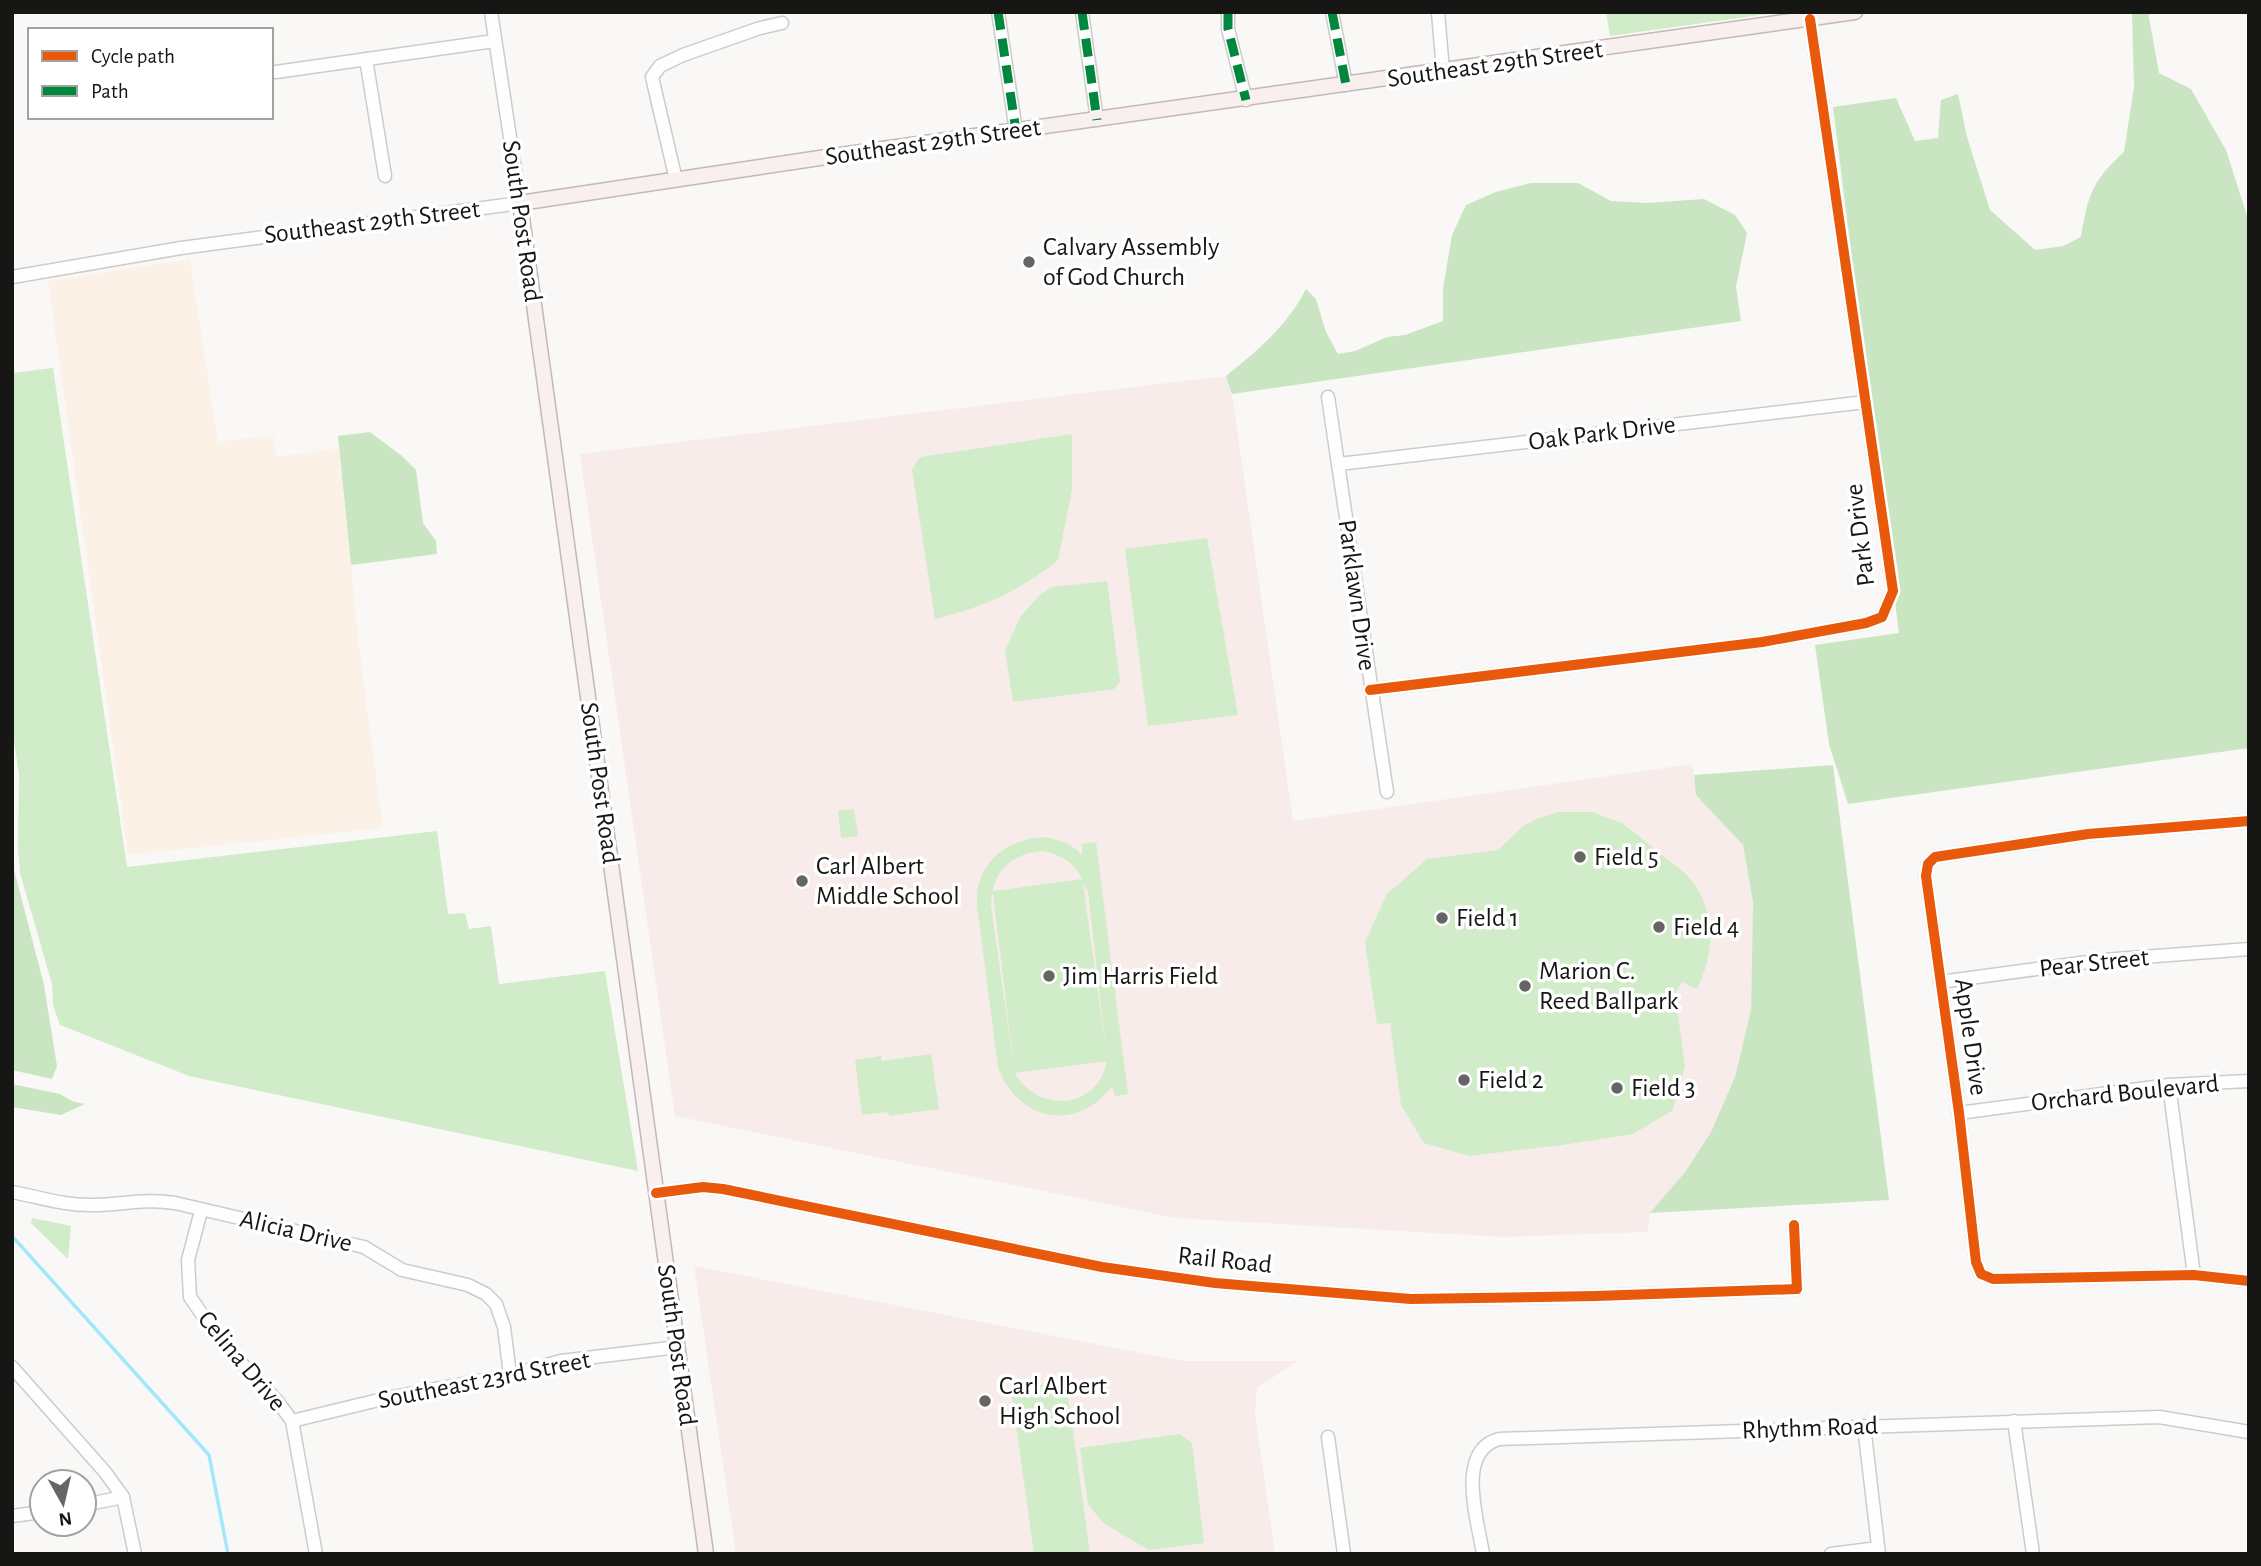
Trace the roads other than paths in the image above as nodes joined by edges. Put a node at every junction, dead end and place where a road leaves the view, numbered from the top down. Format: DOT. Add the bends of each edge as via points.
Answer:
graph roads {
  1 [pos="491,12"];
  2 [pos="998,12"];
  3 [pos="1082,12"];
  4 [pos="1228,12"];
  5 [pos="1332,12"];
  6 [pos="1438,12"];
  7 [pos="1855,12"];
  8 [pos="1810,19"];
  9 [pos="782,23"];
  10 [pos="494,41"];
  11 [pos="366,59"];
  12 [pos="1443,71"];
  13 [pos="276,72"];
  14 [pos="1346,85"];
  15 [pos="1246,100"];
  16 [pos="1097,120"];
  17 [pos="1016,131"];
  18 [pos="386,176"];
  19 [pos="676,180"];
  20 [pos="520,203"];
  21 [pos="12,277"];
  22 [pos="1328,397"];
  23 [pos="1865,402"];
  24 [pos="1339,464"];
  25 [pos="1370,690"];
  26 [pos="1387,792"];
  27 [pos="2249,821"];
  28 [pos="2249,949"];
  29 [pos="1941,982"];
  30 [pos="2249,1081"];
  31 [pos="2169,1084"];
  32 [pos="1959,1113"];
  33 [pos="12,1192"];
  34 [pos="656,1193"];
  35 [pos="201,1210"];
  36 [pos="1794,1224"];
  37 [pos="2194,1275"];
  38 [pos="2249,1280"];
  39 [pos="678,1347"];
  40 [pos="12,1367"];
  41 [pos="510,1375"];
  42 [pos="292,1421"];
  43 [pos="2014,1421"];
  44 [pos="1864,1426"];
  45 [pos="2249,1432"];
  46 [pos="1328,1437"];
  47 [pos="124,1497"];
  48 [pos="98,1502"];
  49 [pos="1878,1551"];
  50 [pos="135,1554"];
  51 [pos="316,1554"];
  52 [pos="706,1554"];
  53 [pos="1344,1554"];
  54 [pos="1483,1554"];
  55 [pos="1830,1554"];
  56 [pos="2033,1554"];
  1 -- 10 [label="street, South Post Road"];
  2 -- 17 [label="street"];
  3 -- 16 [label="street"];
  4 -- 15 [label="street"];
  5 -- 14 [label="street"];
  6 -- 12 [label="street"];
  7 -- 8 [label="main road, Southeast 29th Street"];
  8 -- 12 [label="main road, Southeast 29th Street"];
  8 -- 23 [label="street, Park Drive"];
  9 -- 19 [label="street" via="683,55 660,66 652,77"];
  10 -- 11 [label="street"];
  10 -- 20 [label="street, South Post Road"];
  11 -- 13 [label="street"];
  11 -- 18 [label="street"];
  12 -- 14 [label="main road, Southeast 29th Street"];
  14 -- 15 [label="main road, Southeast 29th Street"];
  15 -- 16 [label="main road, Southeast 29th Street"];
  16 -- 17 [label="main road, Southeast 29th Street"];
  17 -- 19 [label="main road, Southeast 29th Street"];
  19 -- 20 [label="main road, Southeast 29th Street"];
  20 -- 21 [label="street, Southeast 29th Street" via="181,248"];
  20 -- 34 [label="main road, South Post Road"];
  22 -- 24 [label="street, Parklawn Drive"];
  23 -- 24 [label="street, Oak Park Drive"];
  23 -- 25 [label="street, Park Drive" via="1893,591 1882,617 1762,642"];
  24 -- 25 [label="street, Parklawn Drive"];
  25 -- 26 [label="street, Parklawn Drive"];
  27 -- 29 [label="street, Apple Drive" via="2088,834 1935,856 1926,876"];
  28 -- 29 [label="street, Pear Street" via="2103,960"];
  29 -- 32 [label="street, Apple Drive"];
  30 -- 31 [label="street, Orchard Boulevard"];
  31 -- 32 [label="street, Orchard Boulevard"];
  31 -- 37 [label="street"];
  32 -- 37 [label="street, Apple Drive" via="1976,1262 1982,1273 1993,1279"];
  33 -- 35 [label="street, Alicia Drive" via="93,1205 151,1199"];
  34 -- 36 [label="street, Rail Road" via="723,1189 1102,1267 1411,1299 1797,1289"];
  34 -- 39 [label="main road, South Post Road"];
  35 -- 41 [label="street, Alicia Drive" via="364,1247 402,1270 468,1285 496,1304"];
  35 -- 42 [label="street, Celina Drive" via="188,1260 190,1297 221,1342"];
  37 -- 38 [label="street, Apple Drive"];
  39 -- 41 [label="street, Southeast 23rd Street" via="562,1361"];
  39 -- 52 [label="main road, South Post Road"];
  40 -- 47 [label="street"];
  41 -- 42 [label="street, Southeast 23rd Street"];
  42 -- 51 [label="street, Celina Drive"];
  43 -- 44 [label="street, Rhythm Road"];
  43 -- 45 [label="street, Rhythm Road" via="2159,1417"];
  43 -- 56 [label="street"];
  44 -- 49 [label="street"];
  44 -- 54 [label="street, Rhythm Road" via="1492,1441 1476,1456 1472,1474"];
  46 -- 53 [label="street"];
  47 -- 48 [label="street"];
  47 -- 50 [label="street"];
  49 -- 55 [label="street"];
}
